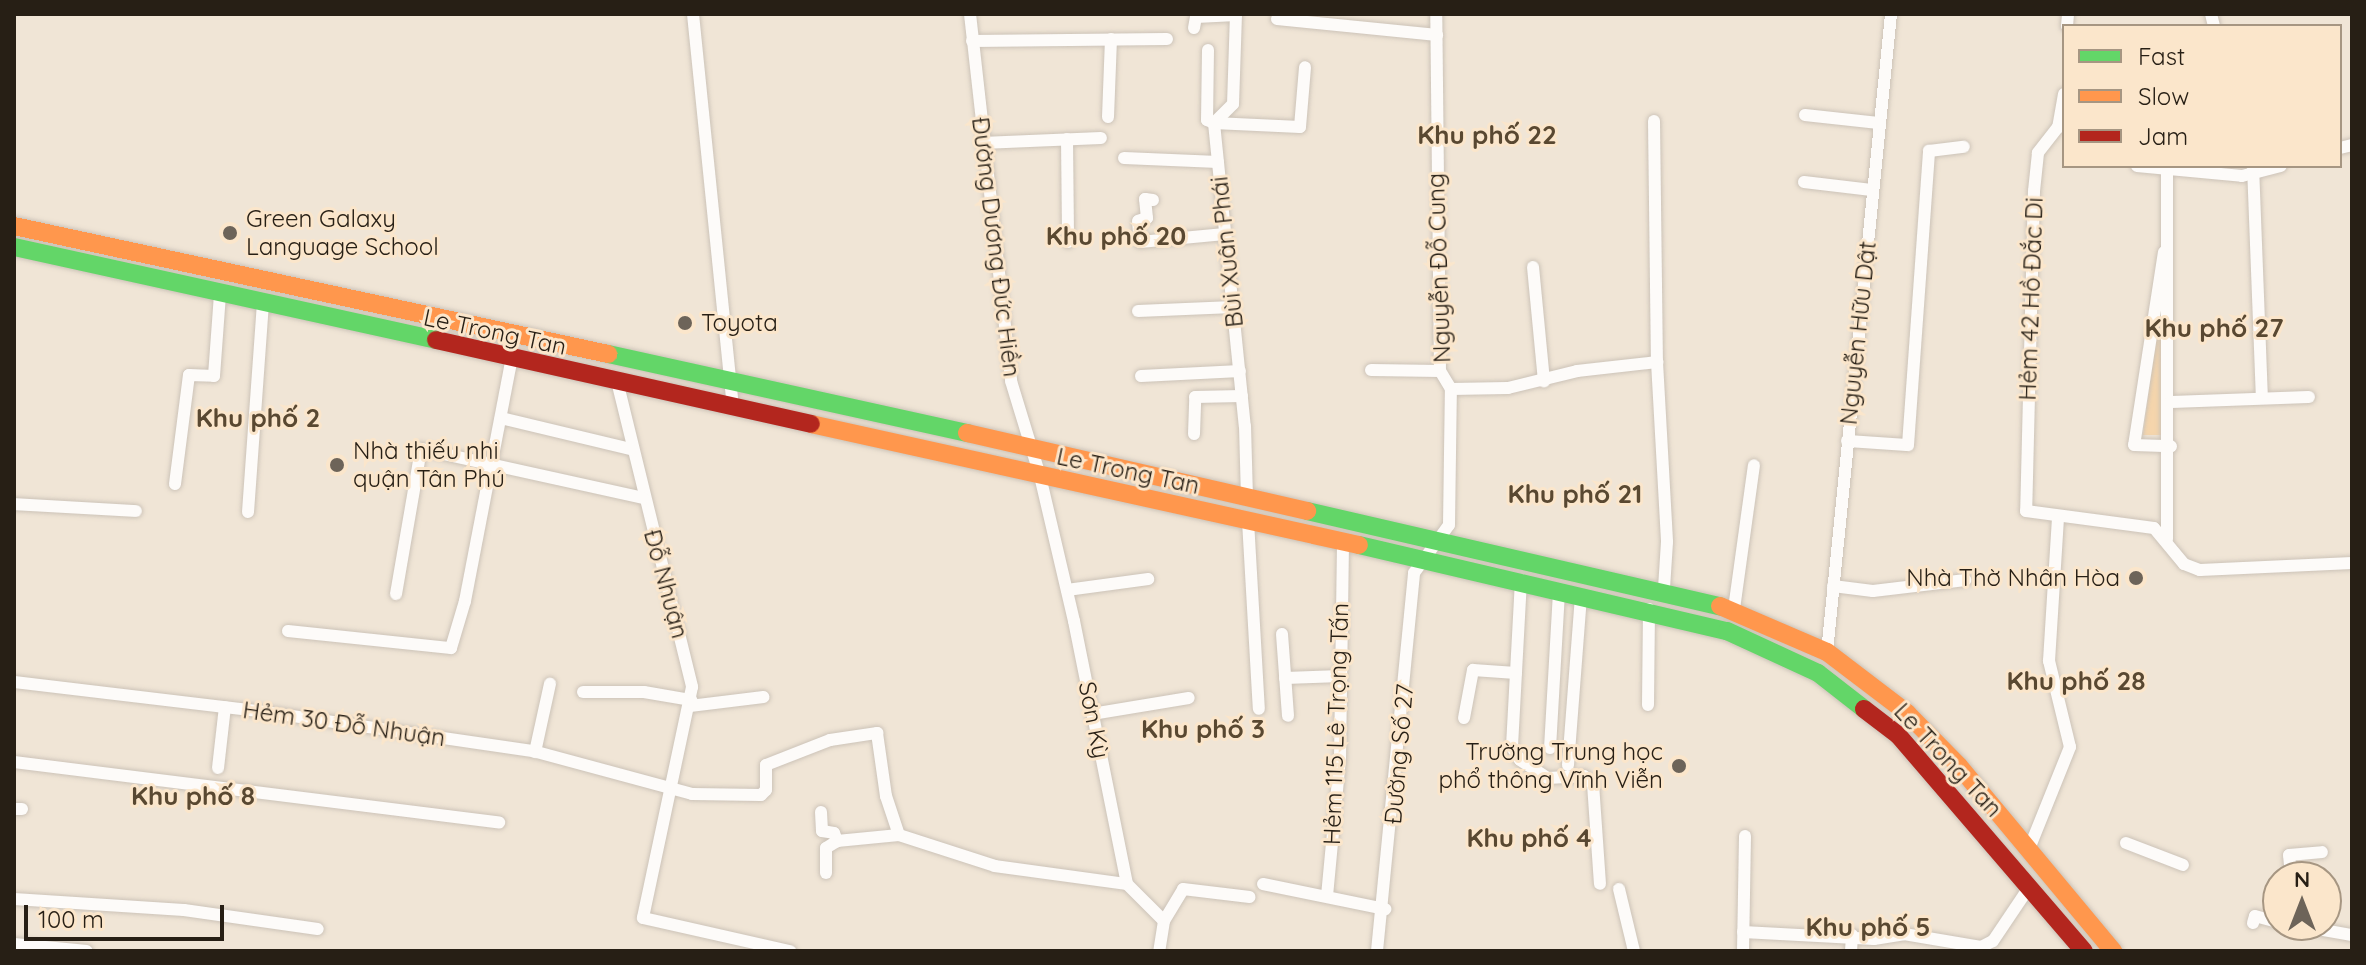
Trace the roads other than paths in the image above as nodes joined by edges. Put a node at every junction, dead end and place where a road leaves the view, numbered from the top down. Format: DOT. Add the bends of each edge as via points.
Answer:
graph roads {
  1 [pos="693,14"];
  2 [pos="970,14"];
  3 [pos="1436,14"];
  4 [pos="1891,14"];
  5 [pos="1236,15"];
  6 [pos="1277,19"];
  7 [pos="1194,28"];
  8 [pos="1437,35"];
  9 [pos="1111,39"];
  10 [pos="1167,39"];
  11 [pos="972,41"];
  12 [pos="1208,50"];
  13 [pos="1305,67"];
  14 [pos="2062,105"];
  15 [pos="1805,115"];
  16 [pos="1108,117"];
  17 [pos="1654,121"];
  18 [pos="1214,123"];
  19 [pos="1879,123"];
  20 [pos="1101,138"];
  21 [pos="1067,139"];
  22 [pos="982,143"];
  23 [pos="1964,147"];
  24 [pos="1124,158"];
  25 [pos="1218,162"];
  26 [pos="2168,169"];
  27 [pos="2254,169"];
  28 [pos="1804,182"];
  29 [pos="1872,190"];
  30 [pos="1153,200"];
  31 [pos="2170,217"];
  32 [pos="14,226"];
  33 [pos="1225,234"];
  34 [pos="1068,242"];
  35 [pos="14,247"];
  36 [pos="1533,267"];
  37 [pos="220,294"];
  38 [pos="263,305"];
  39 [pos="1233,307"];
  40 [pos="1138,311"];
  41 [pos="512,358"];
  42 [pos="1657,362"];
  43 [pos="1371,370"];
  44 [pos="1240,371"];
  45 [pos="1440,371"];
  46 [pos="1141,376"];
  47 [pos="617,381"];
  48 [pos="1544,381"];
  49 [pos="731,384"];
  50 [pos="1451,389"];
  51 [pos="1242,396"];
  52 [pos="2309,397"];
  53 [pos="2262,398"];
  54 [pos="2171,402"];
  55 [pos="733,407"];
  56 [pos="501,418"];
  57 [pos="1194,434"];
  58 [pos="1847,441"];
  59 [pos="2171,446"];
  60 [pos="630,449"];
  61 [pos="1032,450"];
  62 [pos="492,463"];
  63 [pos="1754,465"];
  64 [pos="1040,476"];
  65 [pos="175,484"];
  66 [pos="1247,497"];
  67 [pos="643,498"];
  68 [pos="14,504"];
  69 [pos="136,511"];
  70 [pos="248,512"];
  71 [pos="2058,517"];
  72 [pos="1248,521"];
  73 [pos="1439,539"];
  74 [pos="2167,539"];
  75 [pos="1343,542"];
  76 [pos="1424,559"];
  77 [pos="2352,563"];
  78 [pos="1148,579"];
  79 [pos="1521,580"];
  80 [pos="1965,580"];
  81 [pos="1833,586"];
  82 [pos="1664,589"];
  83 [pos="1067,590"];
  84 [pos="1559,590"];
  85 [pos="396,594"];
  86 [pos="1581,595"];
  87 [pos="1649,609"];
  88 [pos="1734,609"];
  89 [pos="288,631"];
  90 [pos="1282,634"];
  91 [pos="1827,652"];
  92 [pos="1516,673"];
  93 [pos="1341,676"];
  94 [pos="1285,678"];
  95 [pos="14,682"];
  96 [pos="550,684"];
  97 [pos="583,692"];
  98 [pos="763,697"];
  99 [pos="1189,698"];
  100 [pos="690,703"];
  101 [pos="1648,705"];
  102 [pos="225,707"];
  103 [pos="1259,709"];
  104 [pos="1092,714"];
  105 [pos="1288,716"];
  106 [pos="1464,718"];
  107 [pos="1550,748"];
  108 [pos="535,752"];
  109 [pos="14,762"];
  110 [pos="1568,765"];
  111 [pos="218,768"];
  112 [pos="670,788"];
  113 [pos="821,812"];
  114 [pos="499,822"];
  115 [pos="899,835"];
  116 [pos="1745,836"];
  117 [pos="837,841"];
  118 [pos="2126,843"];
  119 [pos="2029,849"];
  120 [pos="2322,852"];
  121 [pos="2290,861"];
  122 [pos="2183,865"];
  123 [pos="826,873"];
  124 [pos="1127,884"];
  125 [pos="1263,884"];
  126 [pos="1600,884"];
  127 [pos="2030,886"];
  128 [pos="1619,889"];
  129 [pos="1327,896"];
  130 [pos="1250,897"];
  131 [pos="14,899"];
  132 [pos="1385,909"];
  133 [pos="2262,918"];
  134 [pos="1164,921"];
  135 [pos="2253,923"];
  136 [pos="318,929"];
  137 [pos="1743,932"];
  138 [pos="1852,935"];
  139 [pos="14,944"];
  140 [pos="87,951"];
  141 [pos="790,951"];
  142 [pos="1159,951"];
  143 [pos="1377,951"];
  144 [pos="1634,951"];
  145 [pos="1743,951"];
  146 [pos="1851,951"];
  147 [pos="2084,951"];
  148 [pos="2113,951"];
  1 -- 49 [label="street"];
  2 -- 11 [label="street, Đường Dương Đức Hiền"];
  3 -- 8 [label="street, Nguyễn Đỗ Cung"];
  4 -- 19 [label="street, Nguyễn Hữu Dật"];
  5 -- 7 [label="street" via="1196,17"];
  5 -- 18 [label="street" via="1233,104"];
  6 -- 8 [label="street"];
  8 -- 45 [label="street, Nguyễn Đỗ Cung"];
  9 -- 10 [label="street"];
  9 -- 11 [label="street"];
  9 -- 16 [label="street"];
  11 -- 22 [label="street, Đường Dương Đức Hiền"];
  12 -- 18 [label="street, Bùi Xuân Phái" via="1207,120"];
  13 -- 18 [label="street" via="1300,127"];
  14 -- 71 [label="street, Hẻm 42 Hồ Đắc Di" via="2058,127 2038,153 2034,191 2026,511"];
  15 -- 19 [label="street"];
  17 -- 42 [label="street"];
  18 -- 25 [label="street, Bùi Xuân Phái"];
  19 -- 29 [label="street, Nguyễn Hữu Dật"];
  20 -- 21 [label="street"];
  21 -- 22 [label="street"];
  21 -- 34 [label="street"];
  22 -- 61 [label="street, Đường Dương Đức Hiền" via="1011,381"];
  23 -- 58 [label="street" via="1929,151 1908,445"];
  24 -- 25 [label="street"];
  25 -- 33 [label="street, Bùi Xuân Phái"];
  26 -- 27 [label="street"];
  26 -- 31 [label="street"];
  27 -- 53 [label="street"];
  28 -- 29 [label="street"];
  29 -- 58 [label="street, Nguyễn Hữu Dật"];
  30 -- 33 [label="street" via="1145,199 1147,218 1138,221 1140,242"];
  31 -- 54 [label="street"];
  31 -- 59 [label="street" via="2134,445"];
  32 -- 49 [label="main road, Le Trong Tan"];
  33 -- 39 [label="street, Bùi Xuân Phái"];
  35 -- 37 [label="main road, Le Trong Tan"];
  36 -- 48 [label="street"];
  37 -- 38 [label="main road, Le Trong Tan"];
  37 -- 65 [label="street" via="214,376 189,375"];
  38 -- 41 [label="main road, Le Trong Tan"];
  38 -- 70 [label="street"];
  39 -- 40 [label="street"];
  39 -- 44 [label="street, Bùi Xuân Phái"];
  41 -- 47 [label="main road, Le Trong Tan"];
  41 -- 56 [label="street"];
  42 -- 48 [label="street" via="1577,371"];
  42 -- 82 [label="street" via="1667,542"];
  43 -- 45 [label="street"];
  44 -- 46 [label="street"];
  44 -- 51 [label="street, Bùi Xuân Phái"];
  45 -- 50 [label="street, Nguyễn Đỗ Cung"];
  47 -- 55 [label="main road, Le Trong Tan"];
  47 -- 60 [label="street, Đỗ Nhuận"];
  48 -- 50 [label="street"];
  49 -- 55 [label="street"];
  49 -- 61 [label="main road, Le Trong Tan"];
  50 -- 73 [label="street, Nguyễn Đỗ Cung" via="1449,525"];
  51 -- 57 [label="street" via="1195,397"];
  51 -- 66 [label="street, Bùi Xuân Phái"];
  52 -- 53 [label="street"];
  53 -- 54 [label="street"];
  54 -- 59 [label="street"];
  55 -- 64 [label="main road, Le Trong Tan"];
  56 -- 60 [label="street"];
  56 -- 62 [label="street"];
  58 -- 81 [label="street, Nguyễn Hữu Dật"];
  59 -- 74 [label="street"];
  60 -- 67 [label="street, Đỗ Nhuận"];
  61 -- 64 [label="street, Đường Dương Đức Hiền"];
  61 -- 66 [label="main road, Le Trong Tan"];
  62 -- 67 [label="street"];
  62 -- 85 [label="street" via="421,449"];
  62 -- 89 [label="street" via="451,648"];
  63 -- 88 [label="street"];
  64 -- 72 [label="main road, Le Trong Tan"];
  64 -- 83 [label="street, Sơn Kỳ"];
  66 -- 73 [label="main road, Le Trong Tan"];
  67 -- 100 [label="street, Đỗ Nhuận" via="675,610"];
  68 -- 69 [label="street"];
  71 -- 74 [label="street" via="2147,527"];
  71 -- 119 [label="street" via="2049,661 2070,747"];
  72 -- 75 [label="main road, Le Trong Tan"];
  72 -- 103 [label="street"];
  73 -- 76 [label="street, Nguyễn Đỗ Cung"];
  73 -- 82 [label="main road, Le Trong Tan"];
  74 -- 77 [label="street" via="2184,564 2200,570"];
  75 -- 76 [label="main road, Le Trong Tan"];
  75 -- 93 [label="street, Hẻm 115 Lê Trọng Tấn"];
  76 -- 79 [label="main road, Le Trong Tan"];
  76 -- 132 [label="street, Đường Số 27" via="1414,573"];
  78 -- 83 [label="street"];
  79 -- 84 [label="main road, Le Trong Tan"];
  79 -- 92 [label="street"];
  80 -- 81 [label="street" via="1873,591"];
  81 -- 91 [label="street, Nguyễn Hữu Dật"];
  82 -- 88 [label="main road, Le Trong Tan"];
  83 -- 104 [label="street, Sơn Kỳ"];
  84 -- 86 [label="main road, Le Trong Tan"];
  84 -- 107 [label="street"];
  86 -- 87 [label="main road, Le Trong Tan"];
  86 -- 110 [label="street"];
  87 -- 101 [label="street"];
  87 -- 127 [label="main road, Le Trong Tan" via="1768,647 1847,692 1935,773"];
  88 -- 91 [label="main road, Le Trong Tan"];
  90 -- 94 [label="street"];
  91 -- 119 [label="main road, Le Trong Tan" via="1927,731"];
  92 -- 106 [label="street" via="1473,670"];
  92 -- 126 [label="street" via="1512,747 1520,760 1548,778 1584,776 1593,784"];
  93 -- 94 [label="street"];
  93 -- 129 [label="street, Hẻm 115 Lê Trọng Tấn" via="1340,758"];
  94 -- 105 [label="street"];
  95 -- 102 [label="street, Hẻm 30 Đỗ Nhuận"];
  96 -- 108 [label="street"];
  97 -- 100 [label="street" via="644,692"];
  98 -- 100 [label="street"];
  99 -- 104 [label="street" via="1113,706"];
  100 -- 112 [label="street, Đỗ Nhuận"];
  102 -- 108 [label="street, Hẻm 30 Đỗ Nhuận"];
  102 -- 111 [label="street"];
  104 -- 124 [label="street, Sơn Kỳ"];
  108 -- 112 [label="street, Hẻm 30 Đỗ Nhuận"];
  109 -- 114 [label="street"];
  112 -- 115 [label="street, Hẻm 30 Đỗ Nhuận" via="692,794 761,795 766,790 766,765 830,740 877,733 886,796"];
  112 -- 141 [label="street, Đỗ Nhuận" via="643,918"];
  113 -- 117 [label="street" via="822,831 834,833"];
  115 -- 117 [label="street"];
  115 -- 124 [label="street" via="995,866"];
  116 -- 137 [label="street"];
  117 -- 123 [label="street" via="826,848"];
  118 -- 122 [label="street"];
  119 -- 148 [label="main road, Le Trong Tan"];
  120 -- 121 [label="street" via="2289,855"];
  124 -- 134 [label="street"];
  125 -- 129 [label="street"];
  127 -- 138 [label="street" via="1993,941 1981,947 1904,934 1874,939"];
  127 -- 147 [label="main road, Le Trong Tan"];
  128 -- 144 [label="street"];
  129 -- 132 [label="street"];
  130 -- 134 [label="street" via="1183,889"];
  131 -- 136 [label="street" via="184,910"];
  132 -- 143 [label="street, Đường Số 27"];
  133 -- 135 [label="street" via="2255,916"];
  134 -- 142 [label="street"];
  137 -- 138 [label="street"];
  137 -- 145 [label="street"];
  138 -- 146 [label="street"];
  139 -- 140 [label="street"];
}
